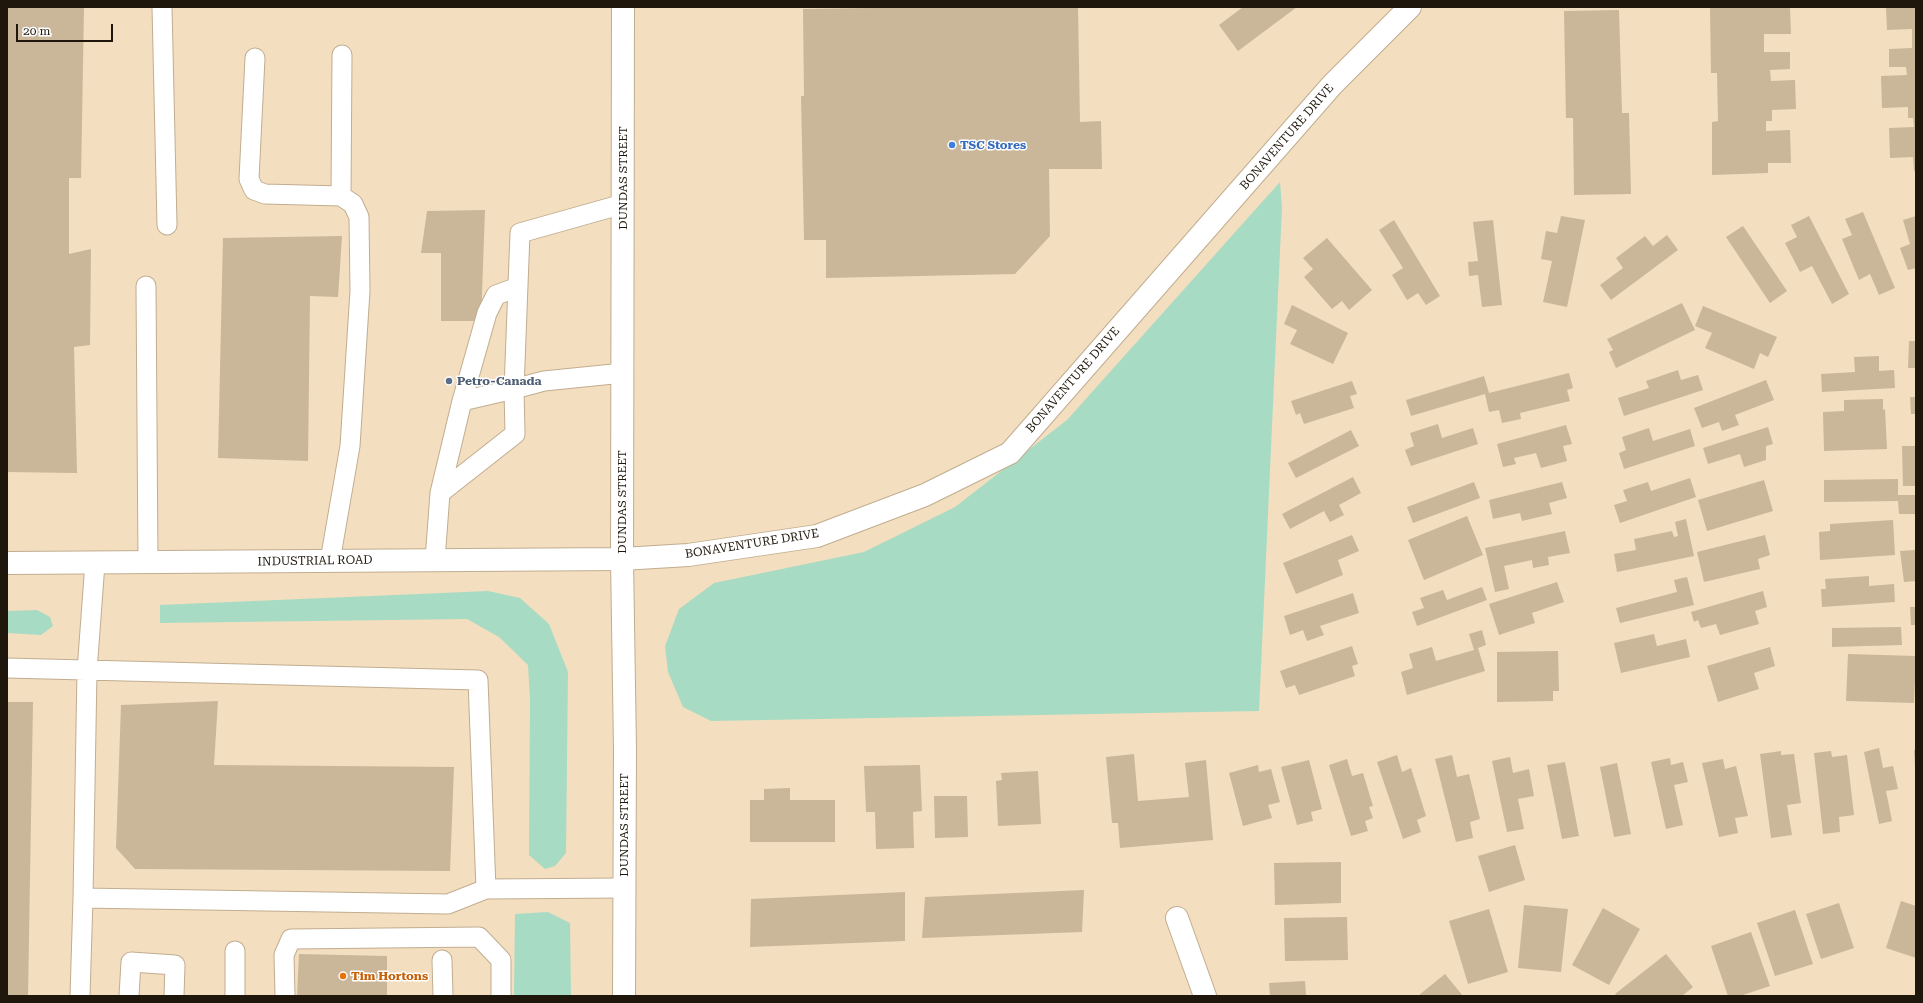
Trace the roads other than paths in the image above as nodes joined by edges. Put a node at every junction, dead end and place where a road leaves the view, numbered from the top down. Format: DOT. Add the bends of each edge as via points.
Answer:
graph roads {
  1 [pos="162,7"];
  2 [pos="623,7"];
  3 [pos="1410,7"];
  4 [pos="342,55"];
  5 [pos="255,58"];
  6 [pos="341,196"];
  7 [pos="623,204"];
  8 [pos="167,225"];
  9 [pos="146,286"];
  10 [pos="518,287"];
  11 [pos="622,373"];
  12 [pos="514,390"];
  13 [pos="462,400"];
  14 [pos="440,493"];
  15 [pos="622,559"];
  16 [pos="435,560"];
  17 [pos="330,561"];
  18 [pos="7,563"];
  19 [pos="95,563"];
  20 [pos="148,563"];
  21 [pos="7,668"];
  22 [pos="87,671"];
  23 [pos="624,888"];
  24 [pos="486,889"];
  25 [pos="83,898"];
  26 [pos="1177,918"];
  27 [pos="235,952"];
  28 [pos="442,960"];
  29 [pos="80,996"];
  30 [pos="129,996"];
  31 [pos="174,996"];
  32 [pos="235,996"];
  33 [pos="285,996"];
  34 [pos="443,996"];
  35 [pos="501,996"];
  36 [pos="624,996"];
  37 [pos="1205,996"];
  1 -- 8 [label="lane"];
  2 -- 7 [label="street, DUNDAS STREET"];
  3 -- 15 [label="street, BONAVENTURE DRIVE" via="1332,85 1010,453 926,495 817,536 688,555"];
  4 -- 6 [label="lane"];
  5 -- 6 [label="lane" via="249,179 254,190 265,194"];
  6 -- 17 [label="lane" via="353,204 359,218 360,291 350,446"];
  7 -- 10 [label="lane" via="520,233"];
  7 -- 11 [label="street, DUNDAS STREET"];
  9 -- 20 [label="lane"];
  10 -- 12 [label="lane"];
  10 -- 13 [label="lane" via="496,294 487,313"];
  11 -- 12 [label="lane" via="544,381"];
  11 -- 15 [label="street, DUNDAS STREET"];
  12 -- 13 [label="lane"];
  12 -- 14 [label="lane" via="515,434"];
  13 -- 14 [label="lane"];
  14 -- 16 [label="lane"];
  15 -- 16 [label="street, INDUSTRIAL ROAD"];
  15 -- 23 [label="street, DUNDAS STREET"];
  16 -- 17 [label="street, INDUSTRIAL ROAD"];
  17 -- 20 [label="street, INDUSTRIAL ROAD"];
  18 -- 19 [label="street, INDUSTRIAL ROAD"];
  19 -- 20 [label="street, INDUSTRIAL ROAD"];
  19 -- 22 [label="lane"];
  21 -- 22 [label="lane"];
  22 -- 24 [label="lane" via="478,680"];
  22 -- 25 [label="lane"];
  23 -- 24 [label="lane"];
  23 -- 36 [label="street, DUNDAS STREET"];
  24 -- 25 [label="lane" via="448,904"];
  25 -- 29 [label="lane"];
  26 -- 37 [label="street"];
  27 -- 32 [label="lane"];
  28 -- 34 [label="lane"];
  30 -- 31 [label="lane" via="130,962 175,966"];
  33 -- 35 [label="lane" via="284,955 291,940 479,937 501,960"];
}
